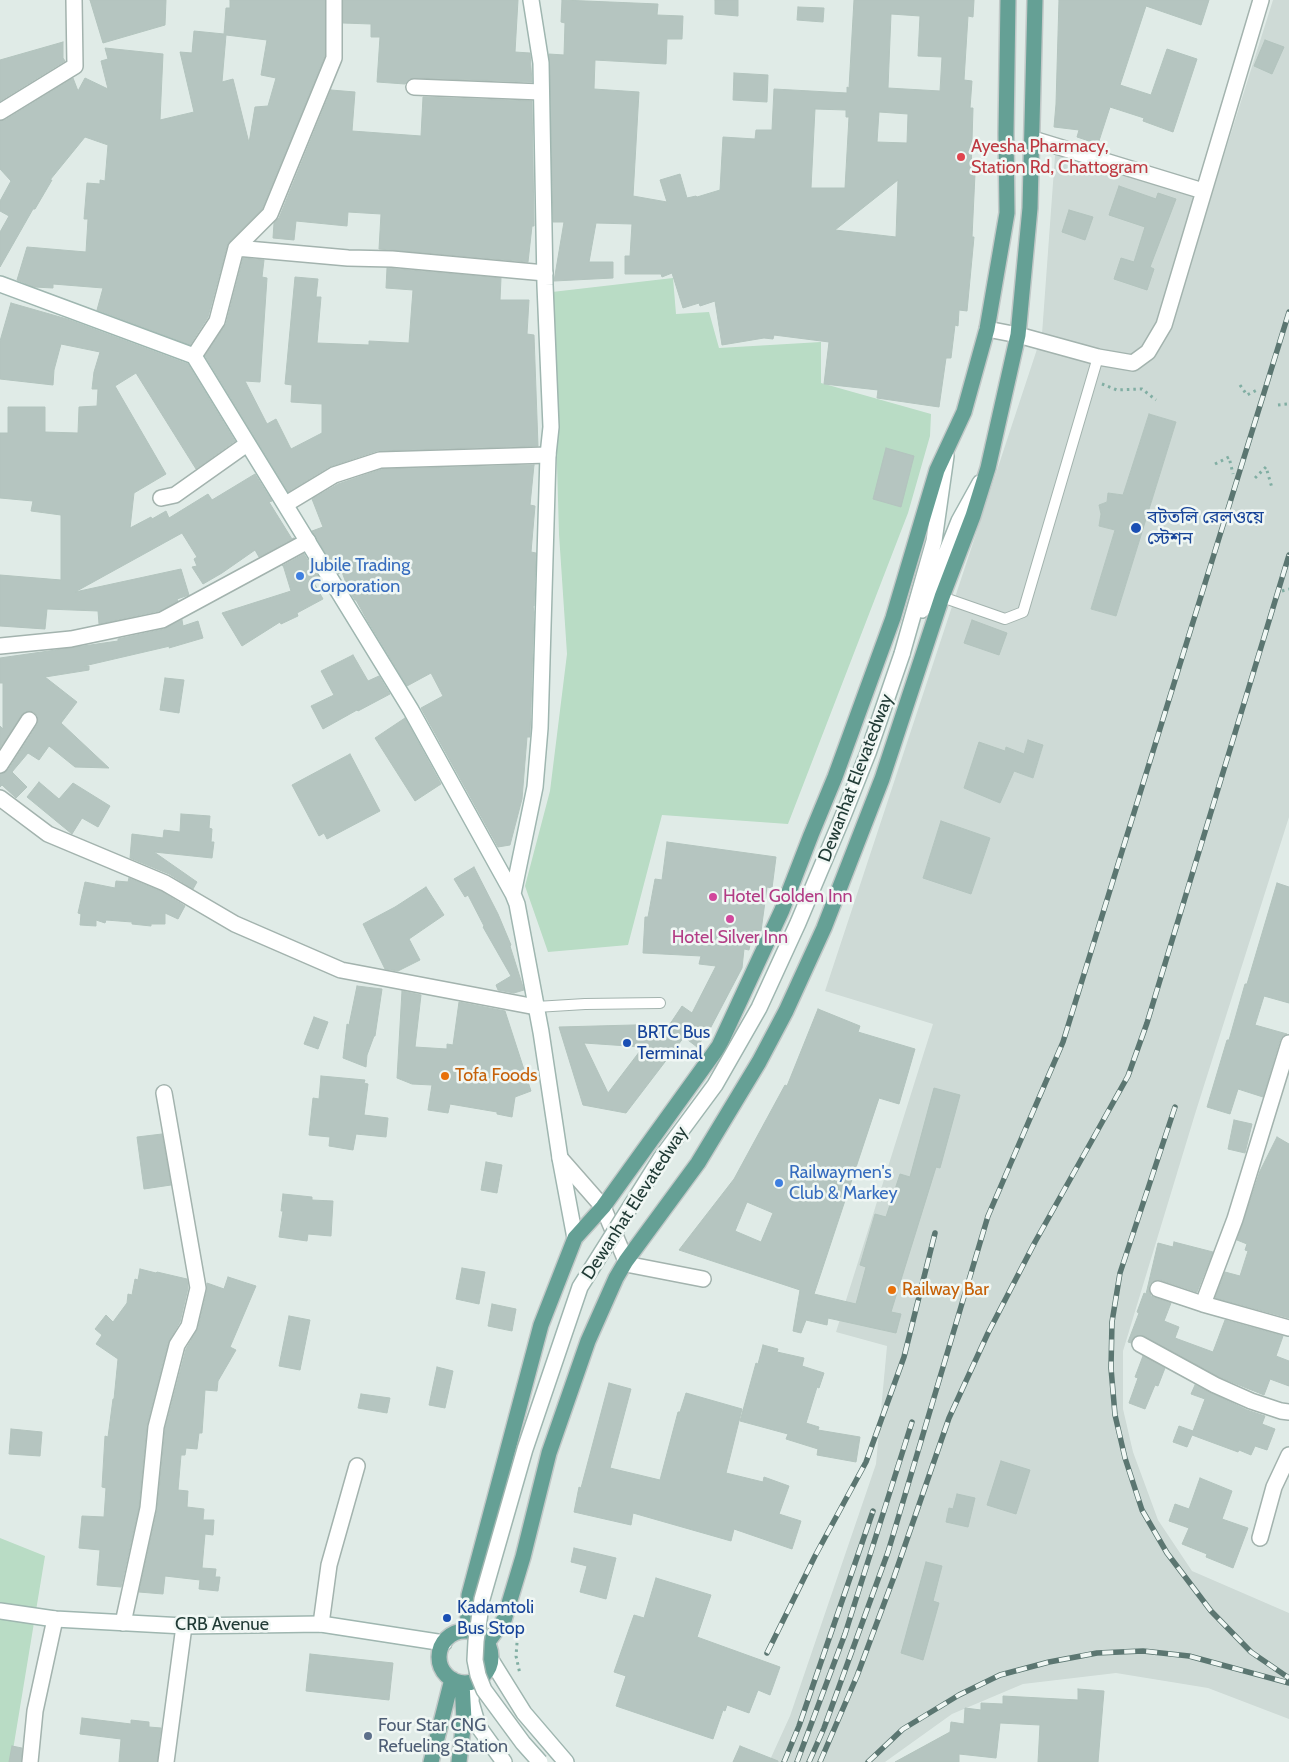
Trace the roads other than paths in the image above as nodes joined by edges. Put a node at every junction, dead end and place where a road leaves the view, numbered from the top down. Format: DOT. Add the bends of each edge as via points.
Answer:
graph roads {
  1 [pos="74,0"];
  2 [pos="334,0"];
  3 [pos="531,0"];
  4 [pos="1008,0"];
  5 [pos="1035,0"];
  6 [pos="1261,0"];
  7 [pos="414,87"];
  8 [pos="541,92"];
  9 [pos="0,112"];
  10 [pos="1032,140"];
  11 [pos="1203,191"];
  12 [pos="236,248"];
  13 [pos="545,272"];
  14 [pos="0,284"];
  15 [pos="987,328"];
  16 [pos="1018,335"];
  17 [pos="194,356"];
  18 [pos="1098,357"];
  19 [pos="247,444"];
  20 [pos="947,448"];
  21 [pos="548,455"];
  22 [pos="988,468"];
  23 [pos="162,498"];
  24 [pos="286,504"];
  25 [pos="308,542"];
  26 [pos="942,597"];
  27 [pos="0,646"];
  28 [pos="902,654"];
  29 [pos="29,720"];
  30 [pos="0,765"];
  31 [pos="0,798"];
  32 [pos="513,894"];
  33 [pos="660,1004"];
  34 [pos="536,1007"];
  35 [pos="1289,1043"];
  36 [pos="164,1093"];
  37 [pos="560,1158"];
  38 [pos="603,1207"];
  39 [pos="575,1238"];
  40 [pos="626,1261"];
  41 [pos="703,1279"];
  42 [pos="1158,1289"];
  43 [pos="1203,1304"];
  44 [pos="1289,1328"];
  45 [pos="1140,1344"];
  46 [pos="1289,1412"];
  47 [pos="1289,1456"];
  48 [pos="357,1466"];
  49 [pos="1260,1538"];
  50 [pos="0,1611"];
  51 [pos="55,1618"];
  52 [pos="123,1623"];
  53 [pos="322,1624"];
  54 [pos="184,1626"];
  55 [pos="467,1631"];
  56 [pos="444,1643"];
  57 [pos="487,1643"];
  58 [pos="491,1660"];
  59 [pos="462,1681"];
  60 [pos="30,1762"];
  61 [pos="166,1762"];
  62 [pos="431,1762"];
  63 [pos="459,1762"];
  64 [pos="504,1762"];
  65 [pos="540,1762"];
  66 [pos="566,1762"];
  1 -- 9 [label="street" via="75,66"];
  2 -- 12 [label="street" via="334,58 270,214"];
  3 -- 8 [label="street"];
  4 -- 15 [label="main road" via="1006,213"];
  5 -- 10 [label="main road"];
  6 -- 11 [label="street"];
  7 -- 8 [label="street"];
  8 -- 13 [label="street"];
  10 -- 11 [label="street"];
  10 -- 16 [label="main road" via="1030,208"];
  11 -- 18 [label="street" via="1164,326 1148,352 1133,363"];
  12 -- 13 [label="street"];
  12 -- 17 [label="street" via="217,321"];
  13 -- 21 [label="street" via="551,427"];
  14 -- 17 [label="street"];
  15 -- 16 [label="street"];
  15 -- 20 [label="main road" via="964,412"];
  16 -- 18 [label="street"];
  16 -- 22 [label="main road"];
  17 -- 19 [label="street"];
  18 -- 26 [label="lane" via="1023,612 1005,619"];
  19 -- 23 [label="street" via="175,495"];
  19 -- 24 [label="street"];
  20 -- 28 [label="street, Dewanhat Elevatedway" via="934,541"];
  20 -- 38 [label="main road" via="937,470 893,618 782,910 719,1046"];
  21 -- 24 [label="street" via="380,460 334,475"];
  21 -- 32 [label="street" via="540,728 535,787"];
  22 -- 26 [label="main road"];
  22 -- 28 [label="street, Dewanhat Elevatedway" via="959,521"];
  24 -- 25 [label="street"];
  25 -- 27 [label="street" via="162,620 71,639"];
  25 -- 32 [label="street" via="411,710"];
  26 -- 40 [label="main road" via="882,779 824,928 786,1011 698,1163"];
  28 -- 65 [label="street, Dewanhat Elevatedway, bridge" via="843,816 760,1008 714,1085 661,1158 580,1287 525,1449 482,1599 475,1660 484,1690"];
  29 -- 30 [label="street"];
  31 -- 34 [label="street" via="48,834 165,883 234,924 341,970"];
  32 -- 34 [label="street"];
  33 -- 34 [label="lane"];
  34 -- 37 [label="street"];
  35 -- 43 [label="street" via="1235,1219"];
  36 -- 52 [label="street" via="198,1288 189,1326 178,1345 156,1427 148,1508"];
  37 -- 38 [label="street"];
  37 -- 39 [label="street"];
  38 -- 39 [label="main road"];
  38 -- 40 [label="street"];
  39 -- 55 [label="main road" via="541,1325 469,1595"];
  40 -- 41 [label="street" via="631,1265"];
  40 -- 57 [label="main road" via="588,1341 549,1453 504,1620"];
  42 -- 43 [label="street"];
  43 -- 44 [label="street"];
  45 -- 46 [label="street" via="1215,1385 1251,1401"];
  47 -- 49 [label="street" via="1274,1487"];
  48 -- 53 [label="street" via="329,1565"];
  50 -- 51 [label="street, CRB Avenue"];
  51 -- 52 [label="street, CRB Avenue"];
  51 -- 60 [label="street" via="35,1711"];
  52 -- 54 [label="street, CRB Avenue"];
  53 -- 54 [label="street, CRB Avenue"];
  53 -- 56 [label="street, CRB Avenue"];
  54 -- 61 [label="street"];
  55 -- 56 [label="main road" via="450,1636"];
  55 -- 57 [label="main road" via="482,1637"];
  56 -- 59 [label="main road" via="439,1656 442,1669"];
  57 -- 58 [label="main road"];
  58 -- 59 [label="main road" via="481,1678"];
  58 -- 66 [label="street" via="524,1713"];
  59 -- 62 [label="main road"];
  59 -- 63 [label="main road" via="464,1720"];
  59 -- 64 [label="street" via="478,1726"];
}
